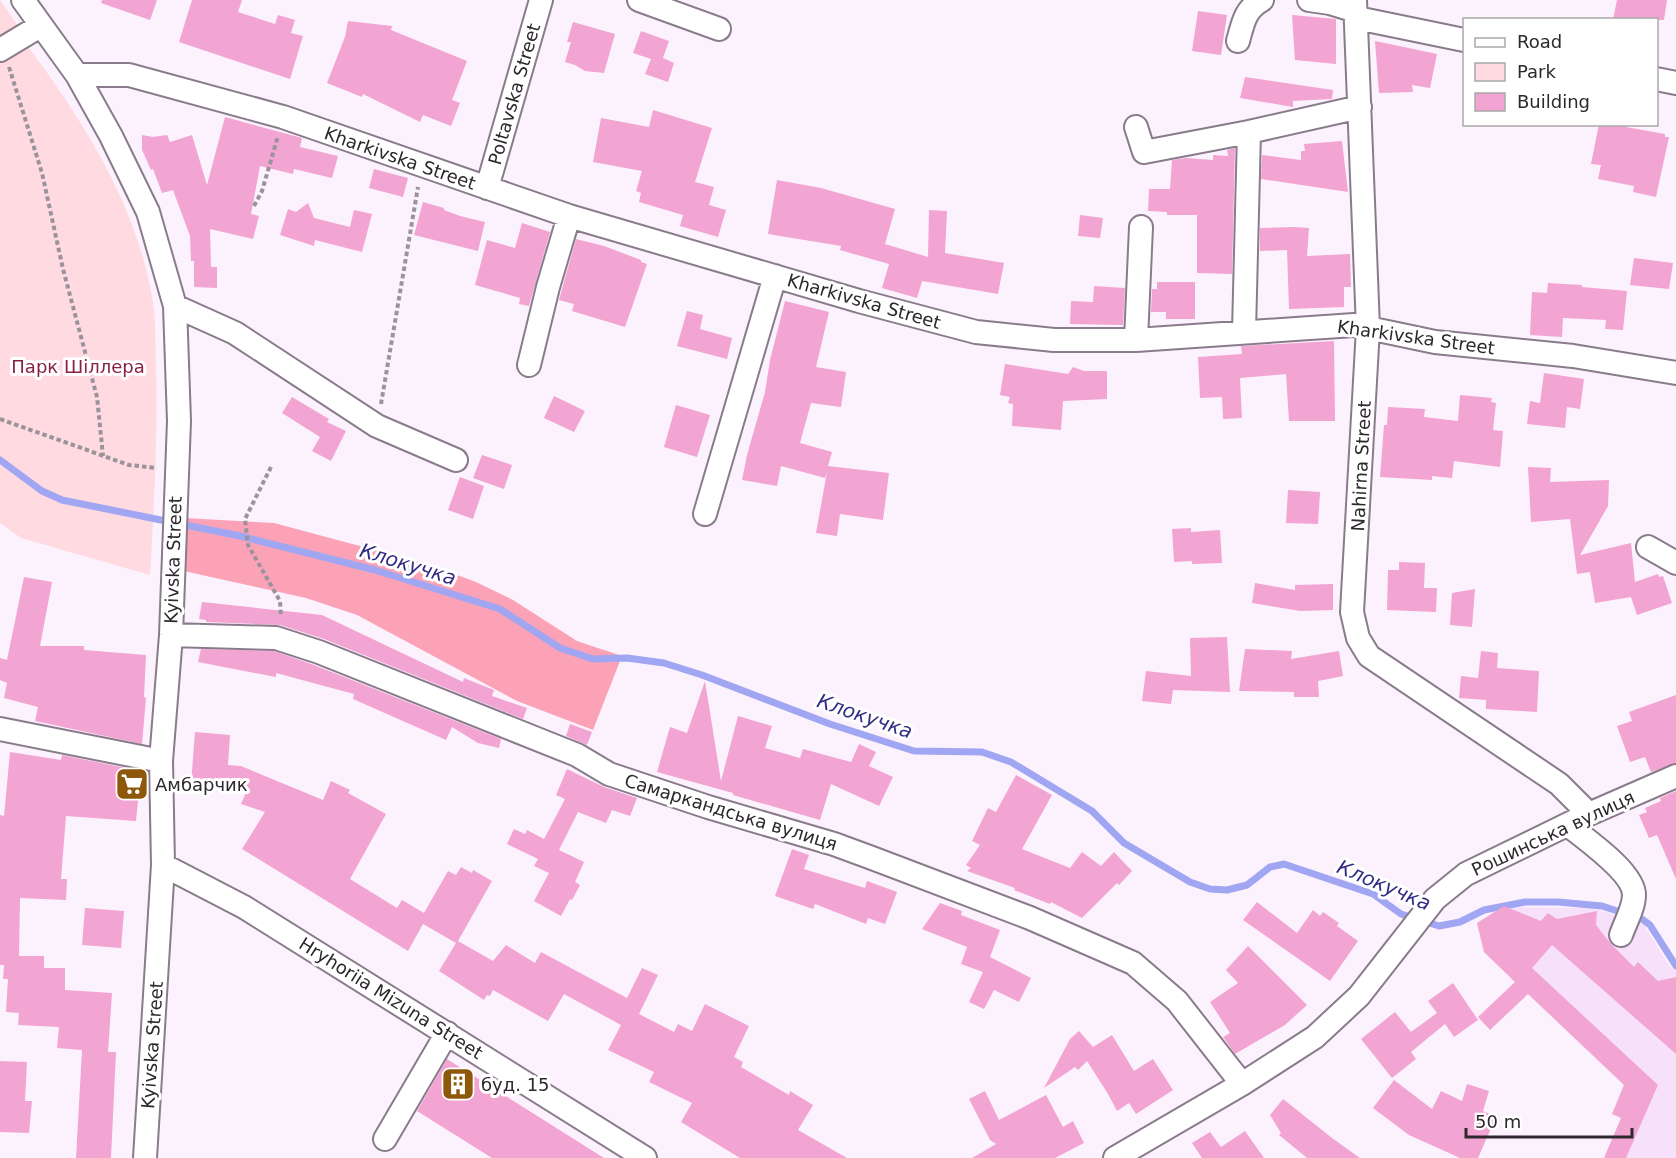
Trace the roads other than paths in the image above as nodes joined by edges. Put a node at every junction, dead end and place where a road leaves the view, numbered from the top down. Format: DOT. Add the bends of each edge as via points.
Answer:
graph roads {
  1 [pos="23,0"];
  2 [pos="541,0"];
  3 [pos="639,0"];
  4 [pos="1262,0"];
  5 [pos="1309,0"];
  6 [pos="1356,10"];
  7 [pos="40,26"];
  8 [pos="719,29"];
  9 [pos="1463,40"];
  10 [pos="1238,41"];
  11 [pos="2,50"];
  12 [pos="77,75"];
  13 [pos="1658,79"];
  14 [pos="1676,83"];
  15 [pos="1360,107"];
  16 [pos="1137,126"];
  17 [pos="1249,132"];
  18 [pos="487,188"];
  19 [pos="569,216"];
  20 [pos="1141,227"];
  21 [pos="775,276"];
  22 [pos="175,306"];
  23 [pos="1368,328"];
  24 [pos="1244,332"];
  25 [pos="1136,340"];
  26 [pos="529,365"];
  27 [pos="1676,373"];
  28 [pos="456,460"];
  29 [pos="705,514"];
  30 [pos="1647,547"];
  31 [pos="1676,563"];
  32 [pos="171,635"];
  33 [pos="0,729"];
  34 [pos="161,761"];
  35 [pos="1676,776"];
  36 [pos="1589,814"];
  37 [pos="1568,825"];
  38 [pos="163,866"];
  39 [pos="1627,919"];
  40 [pos="447,1033"];
  41 [pos="1242,1084"];
  42 [pos="385,1139"];
  43 [pos="145,1158"];
  44 [pos="645,1158"];
  45 [pos="1115,1158"];
  1 -- 7 [label="street, Kyivska Street"];
  2 -- 18 [label="street, Poltavska Street"];
  3 -- 8 [label="street"];
  4 -- 10 [label="street" via="1245,15"];
  5 -- 6 [label="street"];
  6 -- 9 [label="street"];
  6 -- 15 [label="street, Nahirna Street"];
  7 -- 11 [label="street"];
  7 -- 12 [label="street, Kyivska Street"];
  12 -- 18 [label="street, Kharkivska Street" via="129,75 283,117"];
  12 -- 22 [label="street, Kyivska Street" via="148,212"];
  13 -- 14 [label="street"];
  15 -- 17 [label="street"];
  15 -- 23 [label="street, Nahirna Street"];
  16 -- 17 [label="street" via="1144,152"];
  17 -- 24 [label="street"];
  18 -- 19 [label="street, Kharkivska Street"];
  19 -- 21 [label="street, Kharkivska Street"];
  19 -- 26 [label="street"];
  20 -- 25 [label="street"];
  21 -- 25 [label="street, Kharkivska Street" via="976,332 1054,340"];
  21 -- 29 [label="street"];
  22 -- 28 [label="street" via="235,333 377,426"];
  22 -- 32 [label="street, Kyivska Street" via="179,421"];
  23 -- 24 [label="street, Kharkivska Street" via="1340,324"];
  23 -- 27 [label="street, Kharkivska Street" via="1435,342 1573,356"];
  23 -- 36 [label="street, Nahirna Street" via="1352,612 1358,638 1369,656 1559,784"];
  24 -- 25 [label="street, Kharkivska Street"];
  30 -- 31 [label="street"];
  32 -- 34 [label="street, Kyivska Street"];
  32 -- 41 [label="street, Самаркандська вулиця" via="276,638 319,652 577,755 609,774 834,844 1030,918 1133,963 1176,1001"];
  33 -- 34 [label="street"];
  34 -- 38 [label="street, Kyivska Street"];
  35 -- 36 [label="street, Рошинська вулиця"];
  36 -- 37 [label="street, Рошинська вулиця"];
  37 -- 39 [label="street" via="1620,868 1631,882 1634,892"];
  37 -- 41 [label="street, Рошинська вулиця" via="1466,874 1435,899 1359,996 1315,1037"];
  38 -- 40 [label="street, Hryhoriia Mizuna Street" via="244,907"];
  38 -- 43 [label="street, Kyivska Street"];
  40 -- 42 [label="street"];
  40 -- 44 [label="street, Hryhoriia Mizuna Street"];
  41 -- 45 [label="street, Рошинська вулиця"];
}
